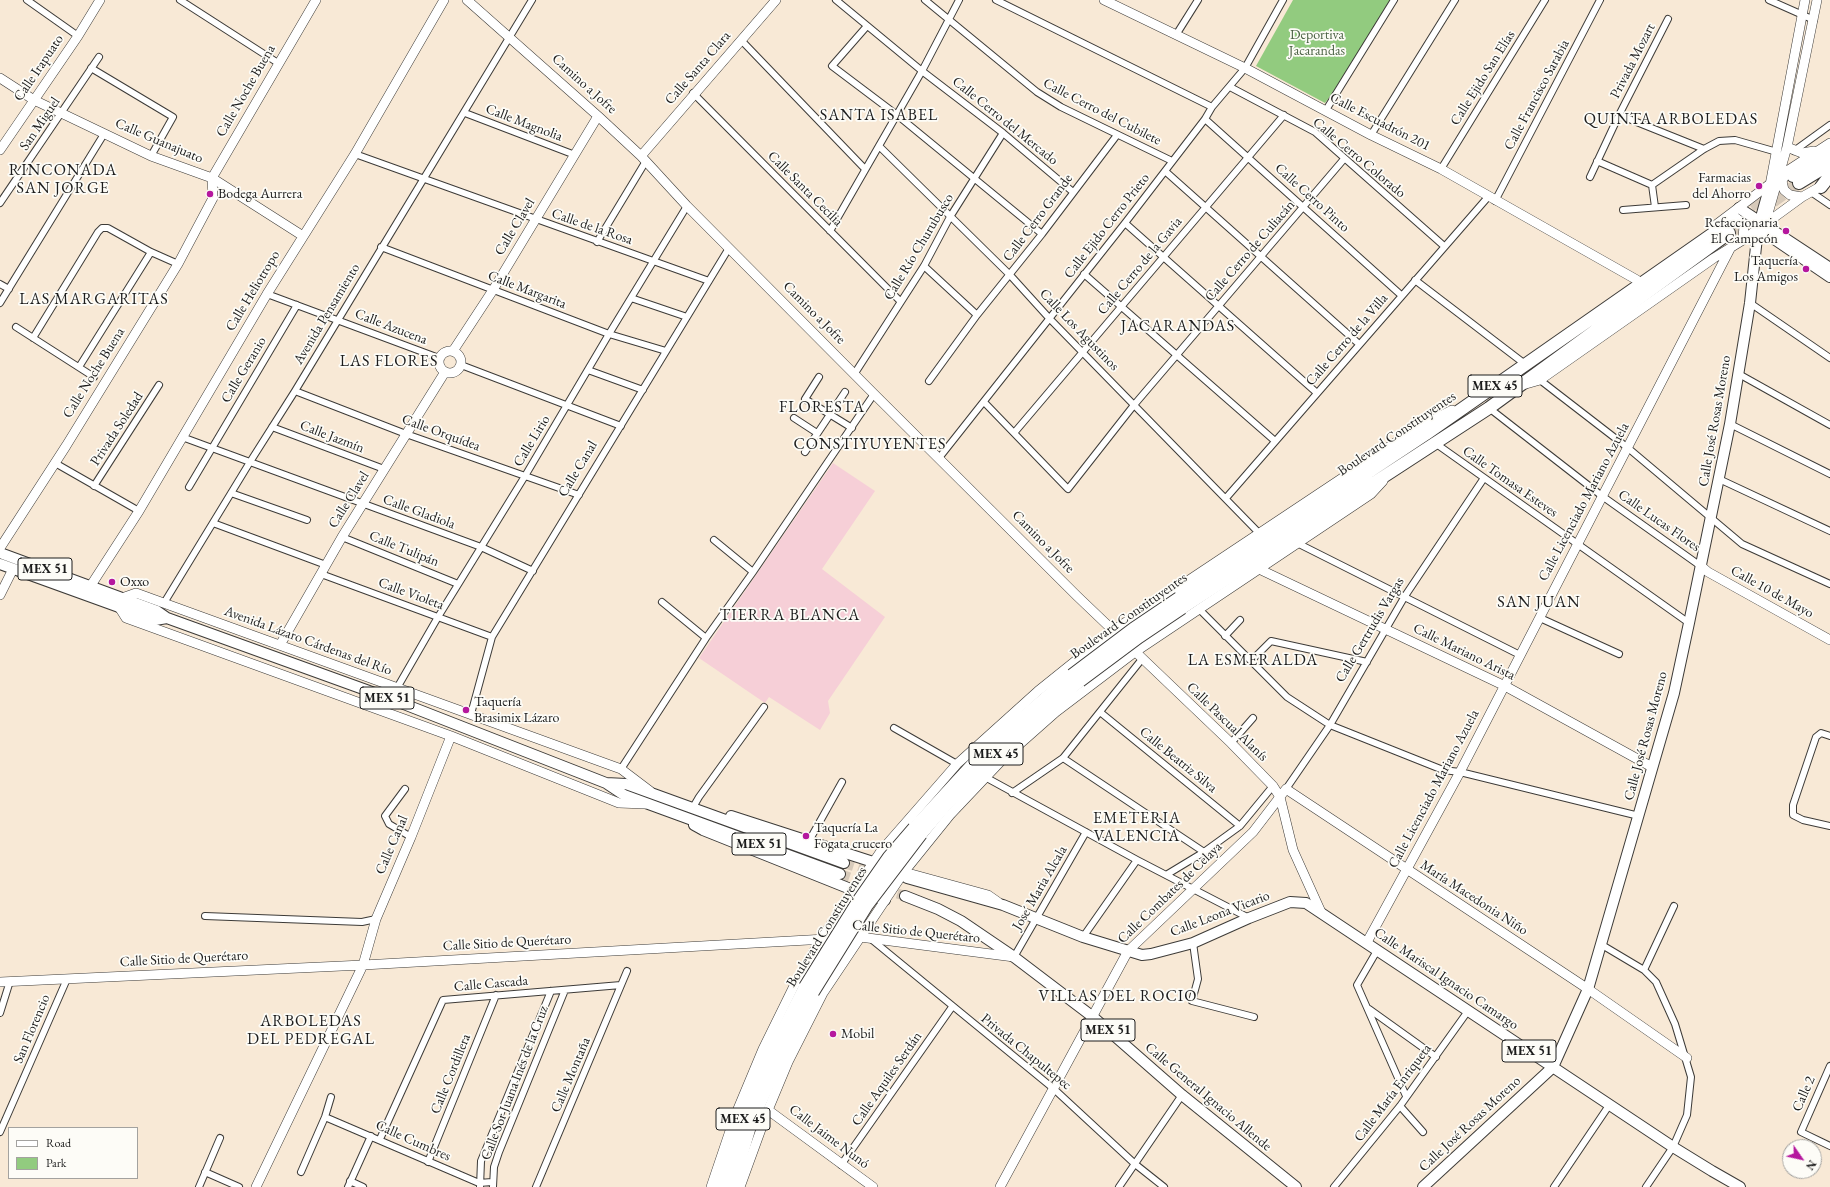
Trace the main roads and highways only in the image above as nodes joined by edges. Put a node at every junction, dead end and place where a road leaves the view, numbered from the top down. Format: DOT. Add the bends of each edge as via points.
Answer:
graph roads {
  1 [pos="1830,152"];
  2 [pos="1830,164"];
  3 [pos="1830,175"];
  4 [pos="1770,185"];
  5 [pos="1821,186"];
  6 [pos="1739,208"];
  7 [pos="1761,224"];
  8 [pos="1830,268"];
  9 [pos="1830,277"];
  10 [pos="1262,542"];
  11 [pos="0,553"];
  12 [pos="0,564"];
  13 [pos="121,603"];
  14 [pos="606,783"];
  15 [pos="677,814"];
  16 [pos="711,816"];
  17 [pos="844,863"];
  18 [pos="840,874"];
  19 [pos="905,896"];
  20 [pos="885,900"];
  21 [pos="1321,912"];
  22 [pos="776,1055"];
  23 [pos="1553,1066"];
  24 [pos="720,1187"];
  25 [pos="732,1187"];
  26 [pos="1296,1187"];
  27 [pos="1423,1187"];
  28 [pos="1740,1187"];
  1 -- 2 [label="highway" via="1793,177"];
  3 -- 5 [label="highway"];
  4 -- 7 [label="main road, Calle José Rosas Moreno"];
  6 -- 7 [label="main road"];
  7 -- 8 [label="main road"];
  7 -- 9 [label="main road"];
  7 -- 23 [label="main road, Calle José Rosas Moreno" via="1730,424 1674,693 1588,989"];
  10 -- 10 [label="highway, Boulevard Constituyentes / MEX 45" via="1426,434 1727,225 1489,408 1399,465"];
  10 -- 22 [label="highway, Boulevard Constituyentes / MEX 45, bridge" via="1102,651 1044,698 938,800 894,852 859,900 805,987"];
  11 -- 13 [label="main road, Avenida Lázaro Cárdenas del Río / MEX 51" via="90,586"];
  12 -- 13 [label="main road, Avenida Lázaro Cárdenas del Río / MEX 51" via="85,595"];
  13 -- 14 [label="main road, Avenida Lázaro Cárdenas del Río / MEX 51" via="155,620 167,618 391,699"];
  14 -- 15 [label="main road, Avenida Lázaro Cárdenas del Río / MEX 51" via="624,796"];
  14 -- 16 [label="main road, Avenida Lázaro Cárdenas del Río / MEX 51" via="626,784"];
  15 -- 18 [label="main road, Avenida Lázaro Cárdenas del Río / MEX 51"];
  15 -- 20 [label="main road" via="703,830 853,890"];
  16 -- 17 [label="main road, Avenida Lázaro Cárdenas del Río / MEX 51"];
  16 -- 21 [label="main road, Calle Leona Vicario / MEX 51" via="733,816 874,861 905,875 1003,905 1083,937 1142,955 1192,943 1290,902 1306,903"];
  19 -- 26 [label="main road, Calle General Ignacio Allende / MEX 51" via="961,921 1014,957 1093,1017 1182,1095"];
  21 -- 23 [label="main road, Calle Mariscal Ignacio Camargo / MEX 51"];
  22 -- 24 [label="highway, Boulevard Constituyentes / MEX 45" via="743,1119"];
  22 -- 25 [label="highway, Boulevard Constituyentes / MEX 45" via="750,1123"];
  23 -- 27 [label="main road, Calle José Rosas Moreno"];
  23 -- 28 [label="main road, Calle Mariscal Ignacio Camargo / MEX 51" via="1673,1147"];
}
